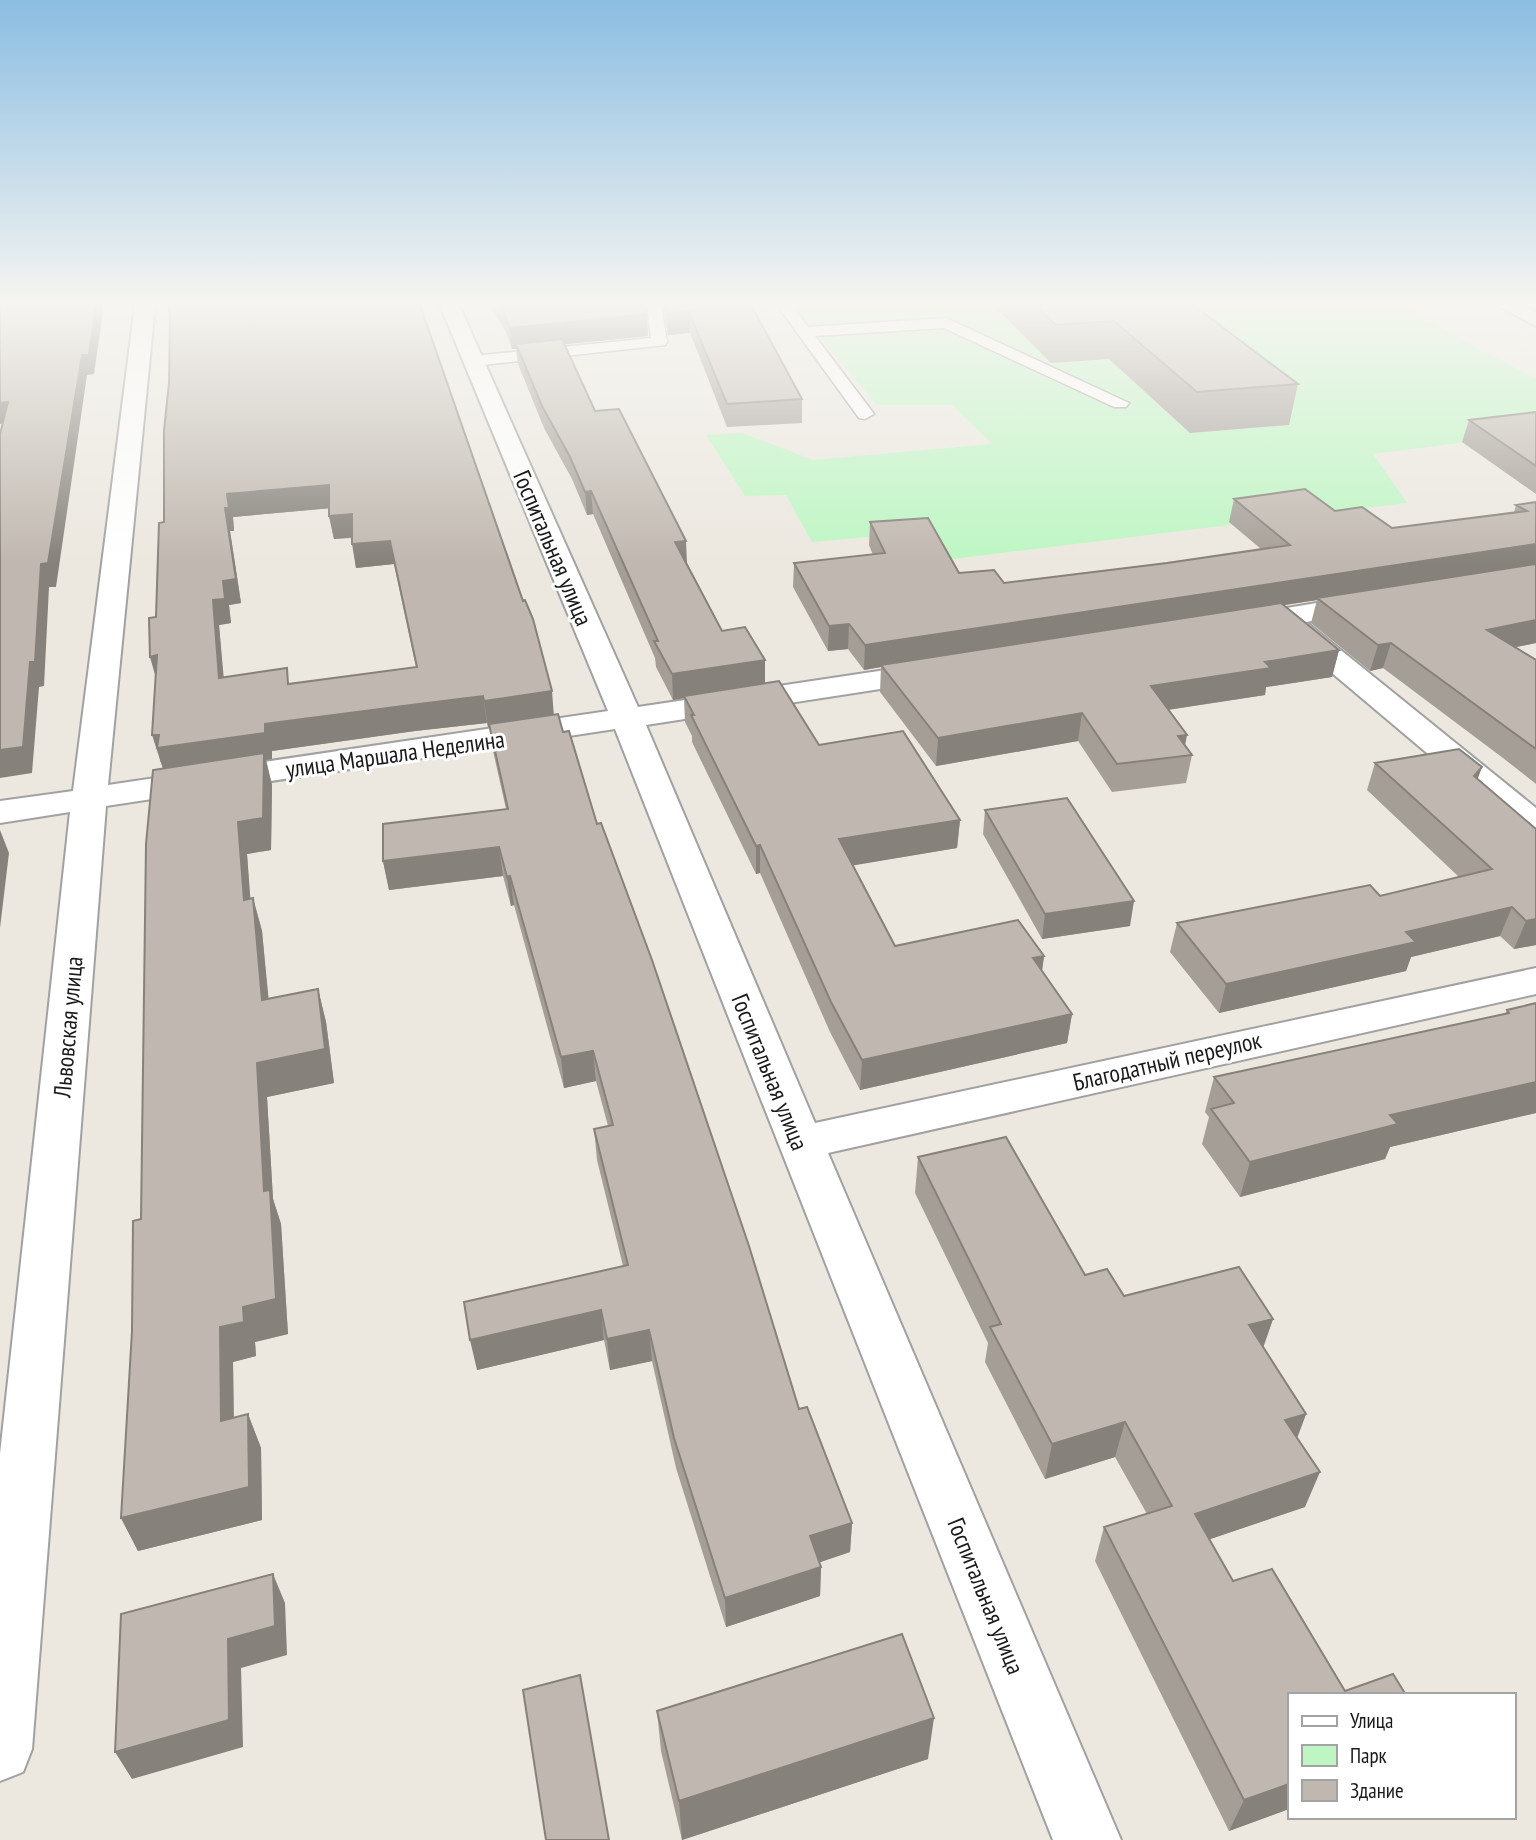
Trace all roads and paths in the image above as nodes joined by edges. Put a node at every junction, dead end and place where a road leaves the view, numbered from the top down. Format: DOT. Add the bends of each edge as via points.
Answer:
graph roads {
  1 [pos="135,391"];
  2 [pos="486,391"];
  3 [pos="848,391"];
  4 [pos="1094,391"];
  5 [pos="1120,403"];
  6 [pos="865,414"];
  7 [pos="1393,600"];
  8 [pos="1284,618"];
  9 [pos="1216,629"];
  10 [pos="955,669"];
  11 [pos="626,719"];
  12 [pos="89,799"];
  13 [pos="0,812"];
  14 [pos="1536,826"];
  15 [pos="1536,981"];
  16 [pos="799,1143"];
  17 [pos="0,1749"];
  18 [pos="1087,1840"];
  1 -- 12 [label="street, Львовская улица"];
  2 -- 11 [label="street, Госпитальная улица"];
  3 -- 6 [label="lane"];
  4 -- 5 [label="lane"];
  7 -- 8 [label="street"];
  8 -- 9 [label="street"];
  8 -- 14 [label="street"];
  10 -- 11 [label="street, улица Маршала Неделина"];
  11 -- 12 [label="street, улица Маршала Неделина"];
  11 -- 16 [label="street, Госпитальная улица"];
  12 -- 13 [label="street, улица Маршала Неделина"];
  12 -- 17 [label="street, Львовская улица"];
  15 -- 16 [label="street, Благодатный переулок"];
  16 -- 18 [label="street, Госпитальная улица"];
}
